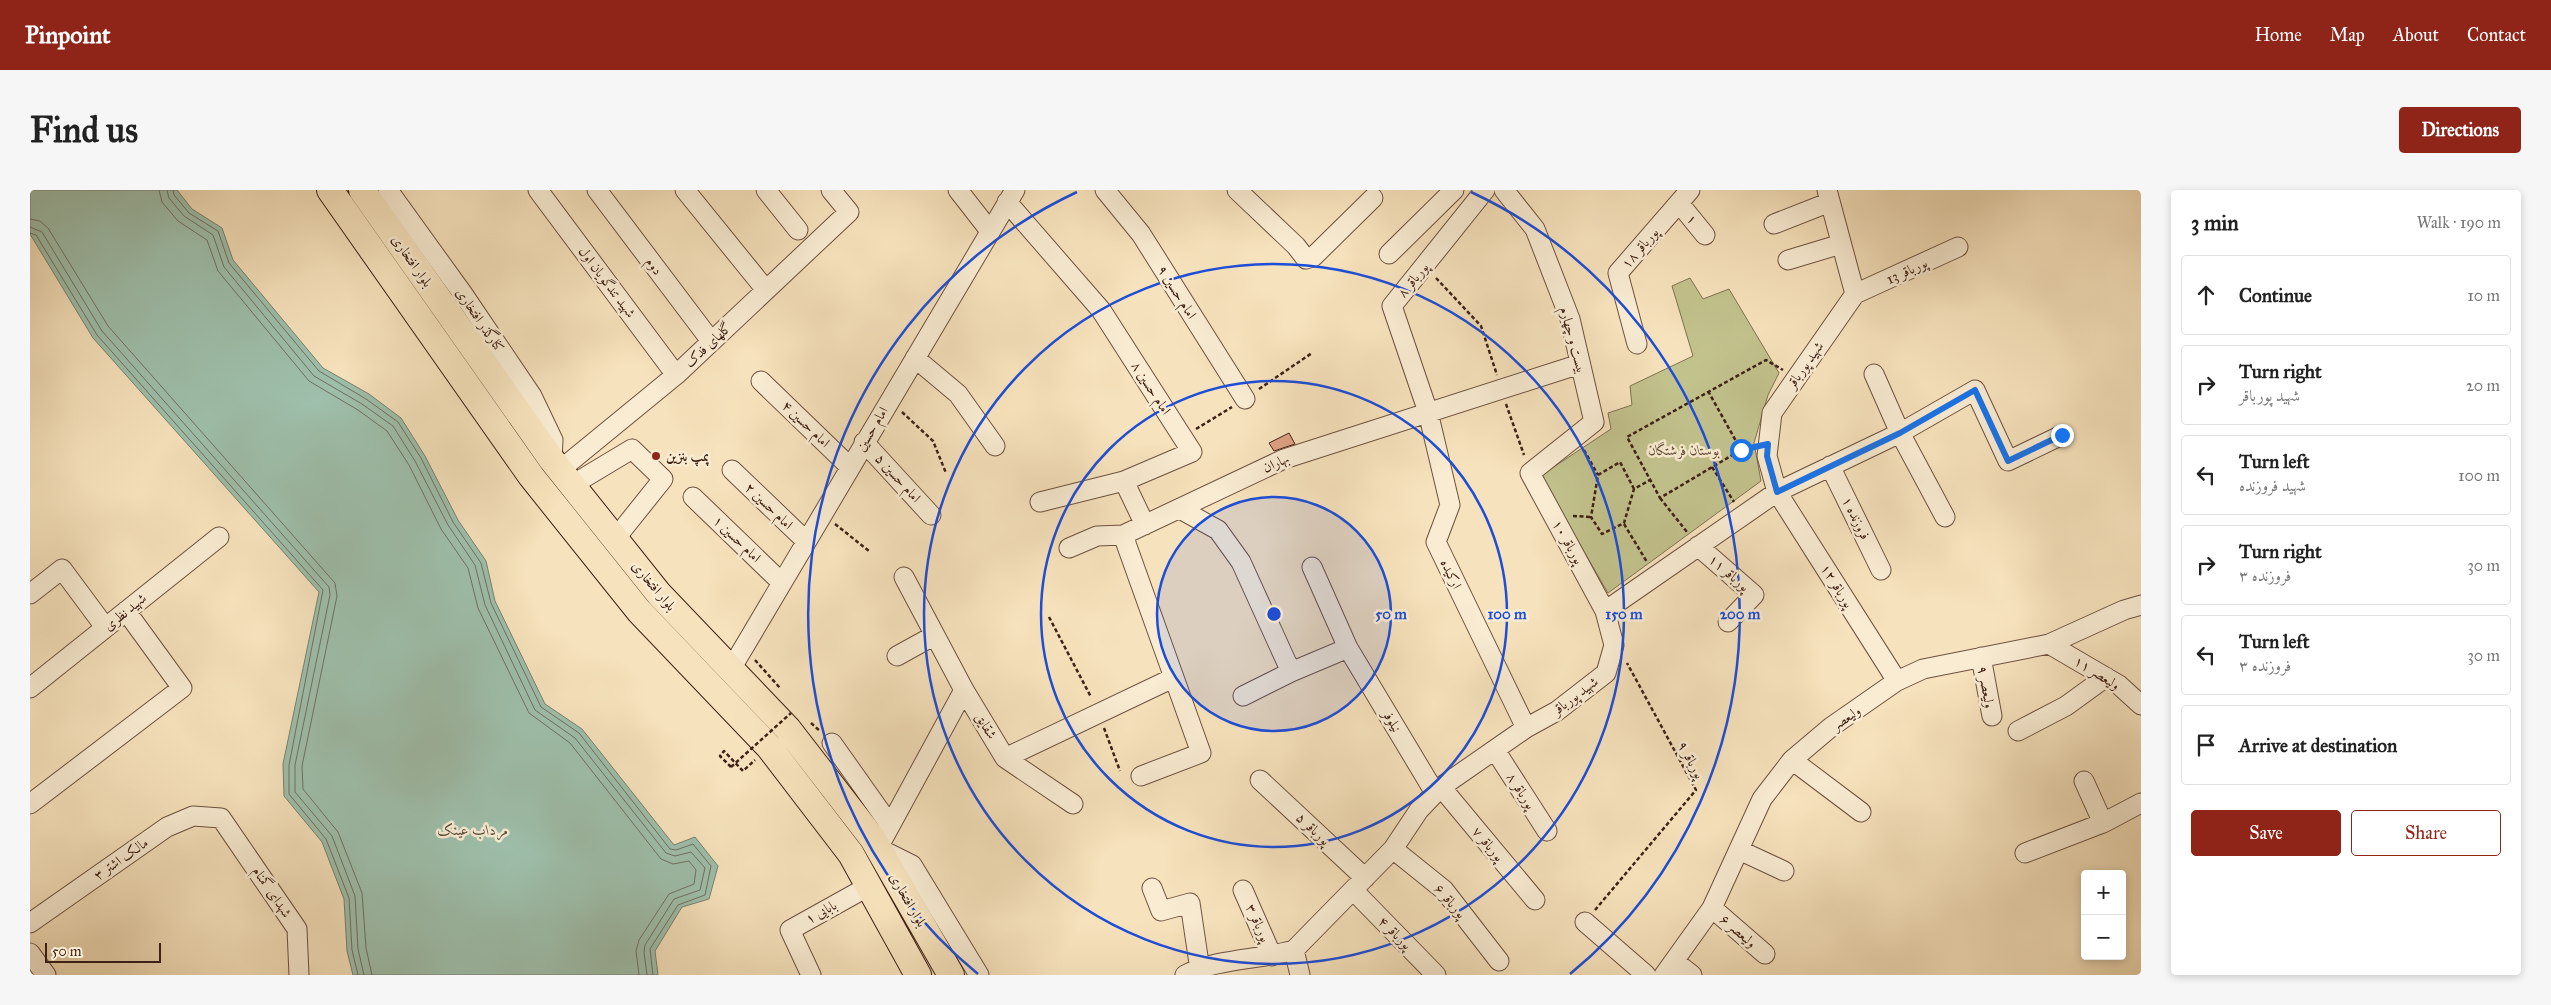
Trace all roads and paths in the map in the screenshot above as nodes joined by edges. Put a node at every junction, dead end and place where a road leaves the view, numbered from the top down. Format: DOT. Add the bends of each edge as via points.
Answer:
graph roads {
  1 [pos="330,190"];
  2 [pos="362,190"];
  3 [pos="388,190"];
  4 [pos="538,190"];
  5 [pos="596,190"];
  6 [pos="685,190"];
  7 [pos="766,190"];
  8 [pos="831,190"];
  9 [pos="958,190"];
  10 [pos="1105,190"];
  11 [pos="1237,190"];
  12 [pos="1454,190"];
  13 [pos="1485,190"];
  14 [pos="1504,190"];
  15 [pos="1011,196"];
  16 [pos="1685,196"];
  17 [pos="1828,196"];
  18 [pos="1373,198"];
  19 [pos="1774,224"];
  20 [pos="798,230"];
  21 [pos="990,231"];
  22 [pos="1705,235"];
  23 [pos="1841,244"];
  24 [pos="1958,247"];
  25 [pos="1389,254"];
  26 [pos="1788,260"];
  27 [pos="1425,266"];
  28 [pos="766,290"];
  29 [pos="1855,294"];
  30 [pos="711,342"];
  31 [pos="1637,344"];
  32 [pos="915,358"];
  33 [pos="1580,364"];
  34 [pos="1874,374"];
  35 [pos="676,375"];
  36 [pos="1797,378"];
  37 [pos="761,381"];
  38 [pos="1501,389"];
  39 [pos="1708,391"];
  40 [pos="1244,399"];
  41 [pos="890,400"];
  42 [pos="1428,412"];
  43 [pos="1900,433"];
  44 [pos="2062,435"];
  45 [pos="1576,437"];
  46 [pos="864,442"];
  47 [pos="1768,444"];
  48 [pos="995,446"];
  49 [pos="1741,450"];
  50 [pos="1830,466"];
  51 [pos="850,467"];
  52 [pos="1712,468"];
  53 [pos="732,470"];
  54 [pos="562,472"];
  55 [pos="946,473"];
  56 [pos="1530,473"];
  57 [pos="1598,475"];
  58 [pos="1650,480"];
  59 [pos="1124,481"];
  60 [pos="1634,488"];
  61 [pos="1777,492"];
  62 [pos="693,497"];
  63 [pos="1660,498"];
  64 [pos="1040,502"];
  65 [pos="1180,509"];
  66 [pos="822,514"];
  67 [pos="1742,514"];
  68 [pos="931,515"];
  69 [pos="1944,517"];
  70 [pos="1624,523"];
  71 [pos="1144,525"];
  72 [pos="1123,535"];
  73 [pos="219,536"];
  74 [pos="615,539"];
  75 [pos="806,541"];
  76 [pos="1698,546"];
  77 [pos="1069,548"];
  78 [pos="869,551"];
  79 [pos="1312,567"];
  80 [pos="1881,570"];
  81 [pos="1655,576"];
  82 [pos="904,577"];
  83 [pos="781,582"];
  84 [pos="30,594"];
  85 [pos="2141,605"];
  86 [pos="126,611"];
  87 [pos="1606,611"];
  88 [pos="1049,617"];
  89 [pos="1728,622"];
  90 [pos="105,628"];
  91 [pos="935,635"];
  92 [pos="2049,644"];
  93 [pos="1348,648"];
  94 [pos="1624,655"];
  95 [pos="898,656"];
  96 [pos="1981,657"];
  97 [pos="730,669"];
  98 [pos="1291,672"];
  99 [pos="2106,677"];
  100 [pos="1172,678"];
  101 [pos="1896,681"];
  102 [pos="30,688"];
  103 [pos="964,690"];
  104 [pos="1243,696"];
  105 [pos="2141,705"];
  106 [pos="1099,712"];
  107 [pos="791,713"];
  108 [pos="1992,716"];
  109 [pos="809,720"];
  110 [pos="1526,728"];
  111 [pos="2018,731"];
  112 [pos="832,743"];
  113 [pos="1495,750"];
  114 [pos="1005,758"];
  115 [pos="1792,760"];
  116 [pos="742,771"];
  117 [pos="1120,771"];
  118 [pos="1141,776"];
  119 [pos="1260,780"];
  120 [pos="2084,781"];
  121 [pos="1438,790"];
  122 [pos="2141,803"];
  123 [pos="30,804"];
  124 [pos="1073,804"];
  125 [pos="1861,812"];
  126 [pos="221,818"];
  127 [pos="2103,823"];
  128 [pos="890,825"];
  129 [pos="1547,831"];
  130 [pos="878,848"];
  131 [pos="1393,849"];
  132 [pos="1739,850"];
  133 [pos="2025,853"];
  134 [pos="1784,871"];
  135 [pos="1359,884"];
  136 [pos="869,886"];
  137 [pos="1152,888"];
  138 [pos="1244,890"];
  139 [pos="1535,900"];
  140 [pos="1712,908"];
  141 [pos="1585,922"];
  142 [pos="30,923"];
  143 [pos="1294,950"];
  144 [pos="30,953"];
  145 [pos="1765,954"];
  146 [pos="1272,956"];
  147 [pos="1498,961"];
  148 [pos="1237,968"];
  149 [pos="1669,968"];
  150 [pos="1192,972"];
  151 [pos="46,975"];
  152 [pos="299,975"];
  153 [pos="811,975"];
  154 [pos="918,975"];
  155 [pos="951,975"];
  156 [pos="980,975"];
  157 [pos="1300,975"];
  158 [pos="1436,975"];
  159 [pos="1646,975"];
  160 [pos="1692,975"];
  1 -- 136 [label="highway, بلوار افتخاری" via="531,476 639,611 769,747 851,854"];
  2 -- 54 [label="highway, بلوار افتخاری"];
  3 -- 54 [label="street, کنارگذر افتخاری" via="532,396 553,440"];
  4 -- 35 [label="street, شهید تندگویان اول"];
  5 -- 30 [label="street, دوم"];
  6 -- 28 [label="street"];
  7 -- 20 [label="street"];
  8 -- 28 [label="street, گلهای فدک" via="849,212"];
  9 -- 21 [label="street"];
  10 -- 40 [label="street, امام حسین ۹" via="1141,234"];
  11 -- 18 [label="street" via="1306,259 1313,257"];
  12 -- 25 [label="street"];
  13 -- 27 [label="street, پورباقر ۸"];
  14 -- 33 [label="street, بیست و چهارم" via="1535,229 1570,319"];
  15 -- 21 [label="street, امام حسین"];
  15 -- 59 [label="street, امام حسین ۸" via="1101,310 1192,452"];
  16 -- 22 [label="street, ۱"];
  16 -- 31 [label="street, پورباقر ۱۸" via="1618,273"];
  17 -- 19 [label="street"];
  17 -- 23 [label="street"];
  21 -- 32 [label="street, امام حسین"];
  23 -- 26 [label="street"];
  23 -- 29 [label="street"];
  24 -- 29 [label="street, پورباقر 13"];
  27 -- 38 [label="path" via="1481,326"];
  27 -- 42 [label="street, پورباقر ۸" via="1392,306"];
  28 -- 30 [label="street, گلهای فدک"];
  29 -- 36 [label="street, شهید پورباقر"];
  30 -- 35 [label="street, گلهای فدک"];
  32 -- 41 [label="street, امام حسین"];
  32 -- 48 [label="street" via="958,394"];
  33 -- 38 [label="street, بهاران"];
  33 -- 45 [label="street, بیست و چهارم" via="1594,422"];
  34 -- 43 [label="street"];
  35 -- 54 [label="street, گلهای فدک"];
  36 -- 39 [label="path" via="1766,360"];
  36 -- 47 [label="street, شهید پورباقر" via="1772,413"];
  37 -- 51 [label="street, امام حسین ۴"];
  38 -- 42 [label="street, بهاران"];
  38 -- 56 [label="path"];
  39 -- 49 [label="path"];
  39 -- 58 [label="path" via="1627,437"];
  41 -- 46 [label="street, امام حسین"];
  41 -- 55 [label="path" via="933,441"];
  42 -- 65 [label="street, بهاران" via="1284,458"];
  42 -- 110 [label="street, ارکیده" via="1450,505 1436,542"];
  43 -- 44 [label="street" via="1975,390 2008,461"];
  43 -- 50 [label="street"];
  43 -- 69 [label="street"];
  45 -- 56 [label="street, بیست و چهارم"];
  45 -- 57 [label="path"];
  46 -- 51 [label="street, امام حسین"];
  46 -- 68 [label="street, امام حسین ۵"];
  47 -- 49 [label="path"];
  47 -- 61 [label="street, شهید پورباقر" via="1767,456"];
  49 -- 52 [label="path"];
  50 -- 61 [label="street"];
  50 -- 80 [label="street, فروزنده ۱"];
  51 -- 66 [label="street, امام حسین"];
  52 -- 63 [label="path"];
  52 -- 67 [label="path"];
  53 -- 75 [label="street, امام حسین ۲"];
  54 -- 74 [label="highway, بلوار افتخاری"];
  54 -- 74 [label="street" via="632,450 662,479"];
  56 -- 87 [label="street, پورباقر ۱۰"];
  57 -- 60 [label="path" via="1620,462"];
  57 -- 70 [label="path" via="1591,517 1602,534"];
  58 -- 60 [label="path"];
  58 -- 63 [label="path"];
  59 -- 64 [label="street, امام حسین ۸"];
  59 -- 71 [label="street"];
  60 -- 70 [label="path"];
  61 -- 67 [label="street"];
  61 -- 101 [label="street, پورباقر ۱۲"];
  62 -- 83 [label="street, امام حسین ۱"];
  63 -- 76 [label="path"];
  65 -- 71 [label="street, بهاران"];
  65 -- 98 [label="street" via="1218,530 1241,562"];
  66 -- 75 [label="street, امام حسین"];
  66 -- 78 [label="path"];
  67 -- 76 [label="street"];
  70 -- 81 [label="path"];
  71 -- 72 [label="street, بهاران"];
  72 -- 77 [label="street" via="1097,536"];
  72 -- 100 [label="street"];
  73 -- 86 [label="street, شهید نظری"];
  74 -- 97 [label="highway, بلوار افتخاری" via="659,594"];
  75 -- 83 [label="street, امام حسین"];
  76 -- 81 [label="street"];
  76 -- 89 [label="street, پورباقر ۱۱" via="1754,595"];
  79 -- 93 [label="street, نیلوفر"];
  81 -- 87 [label="street"];
  82 -- 91 [label="street, شقایق"];
  83 -- 97 [label="street, امام حسین"];
  84 -- 90 [label="street" via="62,569"];
  85 -- 92 [label="street, ولیعصر"];
  86 -- 90 [label="street, شهید نظری"];
  86 -- 123 [label="street" via="182,688"];
  87 -- 110 [label="street, شهید پورباقر" via="1614,645 1606,673 1557,711"];
  88 -- 106 [label="path"];
  90 -- 102 [label="street, شهید نظری"];
  91 -- 95 [label="street"];
  91 -- 103 [label="street, شقایق"];
  92 -- 96 [label="street, ولیعصر"];
  92 -- 99 [label="street, ولیعصر ۱۱"];
  93 -- 98 [label="street"];
  93 -- 121 [label="street, نیلوفر"];
  94 -- 141 [label="path, پورباقر ۹" via="1696,790"];
  96 -- 101 [label="street, ولیعصر" via="1923,669"];
  96 -- 108 [label="street, ولیعصر ۹"];
  97 -- 130 [label="highway, بلوار افتخاری" via="788,729"];
  98 -- 104 [label="street"];
  99 -- 105 [label="street, ولیعصر ۱۱"];
  99 -- 111 [label="street" via="2066,706"];
  100 -- 106 [label="street"];
  100 -- 118 [label="street" via="1201,753"];
  101 -- 115 [label="street, ولیعصر" via="1831,727"];
  103 -- 114 [label="street, شقایق"];
  103 -- 128 [label="street"];
  106 -- 114 [label="street"];
  106 -- 117 [label="path"];
  107 -- 116 [label="path, bridge" via="731,767 720,756 724,752"];
  109 -- 112 [label="path"];
  110 -- 113 [label="street, شهید پورباقر"];
  112 -- 128 [label="street"];
  113 -- 121 [label="street, شهید پورباقر"];
  113 -- 129 [label="street, پورباقر ۸"];
  114 -- 124 [label="street"];
  115 -- 125 [label="street"];
  115 -- 132 [label="street, ولیعصر" via="1762,799"];
  119 -- 135 [label="street, پورباقر ۵"];
  120 -- 127 [label="street"];
  121 -- 131 [label="street, شهید پورباقر" via="1419,810"];
  121 -- 139 [label="street, پورباقر ۷"];
  122 -- 127 [label="street"];
  126 -- 142 [label="street, مالک اشتر ۳" via="193,816 168,827"];
  126 -- 152 [label="street, شهدای گمنام" via="297,929"];
  127 -- 133 [label="street"];
  128 -- 130 [label="street"];
  130 -- 155 [label="highway, بلوار افتخاری"];
  130 -- 156 [label="street" via="912,864"];
  131 -- 135 [label="street, شهید پورباقر"];
  131 -- 147 [label="street, پورباقر ۶" via="1444,890"];
  132 -- 134 [label="street"];
  132 -- 140 [label="street, ولیعصر"];
  135 -- 143 [label="street, شهید پورباقر"];
  135 -- 158 [label="street, پورباقر ۴"];
  136 -- 153 [label="street, بابایی ۱" via="790,930"];
  136 -- 154 [label="highway, بلوار افتخاری"];
  137 -- 150 [label="street" via="1161,911 1190,903"];
  138 -- 146 [label="street, پورباقر ۳"];
  140 -- 145 [label="street, ولیعصر ۶"];
  140 -- 149 [label="street, ولیعصر"];
  141 -- 159 [label="street"];
  143 -- 146 [label="street"];
  143 -- 157 [label="street"];
  144 -- 151 [label="street"];
  146 -- 148 [label="street"];
  148 -- 150 [label="street"];
  149 -- 160 [label="street"];
}
